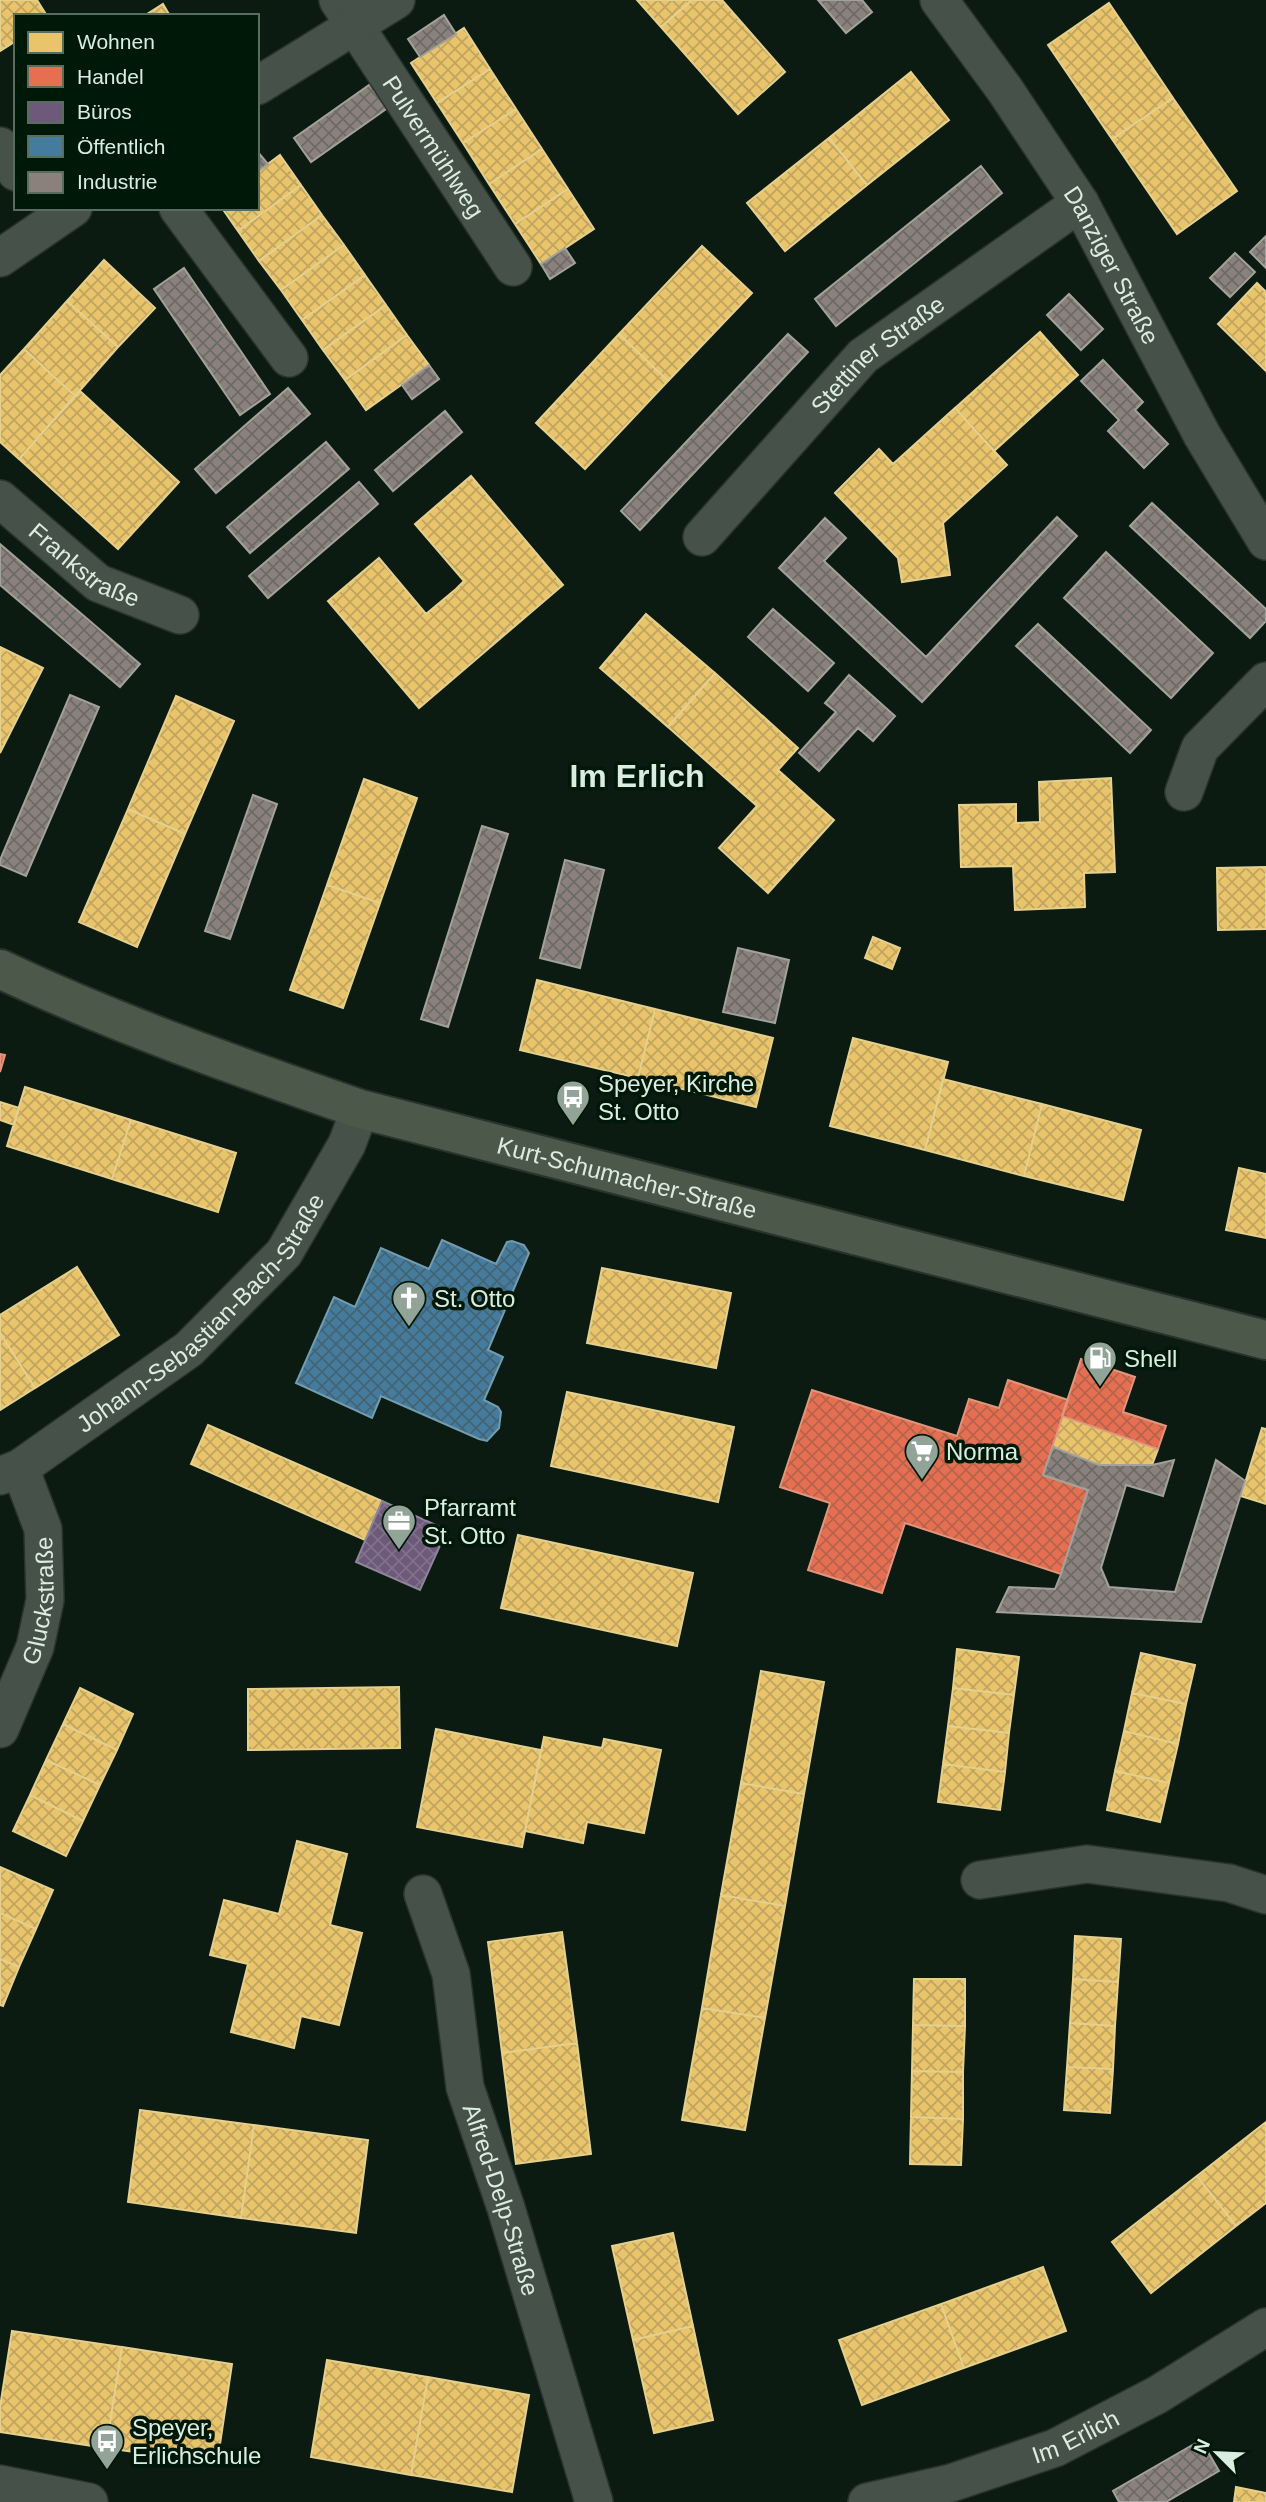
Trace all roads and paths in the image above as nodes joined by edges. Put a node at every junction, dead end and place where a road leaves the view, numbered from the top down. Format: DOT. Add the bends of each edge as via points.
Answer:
graph roads {
  1 [pos="396,0"];
  2 [pos="939,0"];
  3 [pos="346,12"];
  4 [pos="259,84"];
  5 [pos="0,146"];
  6 [pos="14,169"];
  7 [pos="1080,203"];
  8 [pos="179,210"];
  9 [pos="53,214"];
  10 [pos="0,258"];
  11 [pos="513,267"];
  12 [pos="289,358"];
  13 [pos="0,499"];
  14 [pos="702,537"];
  15 [pos="1266,541"];
  16 [pos="180,615"];
  17 [pos="1266,681"];
  18 [pos="1184,792"];
  19 [pos="0,969"];
  20 [pos="360,1110"];
  21 [pos="1266,1340"];
  22 [pos="10,1472"];
  23 [pos="0,1729"];
  24 [pos="980,1880"];
  25 [pos="423,1894"];
  26 [pos="1266,1895"];
  27 [pos="1266,2327"];
  28 [pos="0,2484"];
  29 [pos="954,2493"];
  30 [pos="89,2502"];
  31 [pos="594,2502"];
  32 [pos="867,2502"];
  1 -- 3 [label="street"];
  2 -- 7 [label="street, Danziger Straße"];
  3 -- 4 [label="street"];
  3 -- 11 [label="street, Pulvermühlweg"];
  5 -- 6 [label="street"];
  7 -- 14 [label="street, Stettiner Straße" via="863,356"];
  7 -- 15 [label="street, Danziger Straße" via="1202,435"];
  8 -- 12 [label="street"];
  9 -- 10 [label="street"];
  13 -- 16 [label="street, Frankstraße" via="98,583"];
  17 -- 18 [label="street" via="1200,748"];
  19 -- 20 [label="main road, Kurt-Schumacher-Straße" via="223,1061"];
  20 -- 21 [label="main road, Kurt-Schumacher-Straße"];
  20 -- 22 [label="street, Johann-Sebastian-Bach-Straße" via="347,1144 284,1253 189,1349"];
  22 -- 23 [label="street, Gluckstraße" via="43,1529 45,1600 35,1647"];
  24 -- 26 [label="street" via="1087,1864 1229,1883"];
  25 -- 31 [label="street, Alfred-Delp-Straße" via="451,1974 465,2087"];
  27 -- 29 [label="street, Im Erlich" via="1157,2395"];
  28 -- 30 [label="street"];
  29 -- 32 [label="street, Im Erlich"];
}
